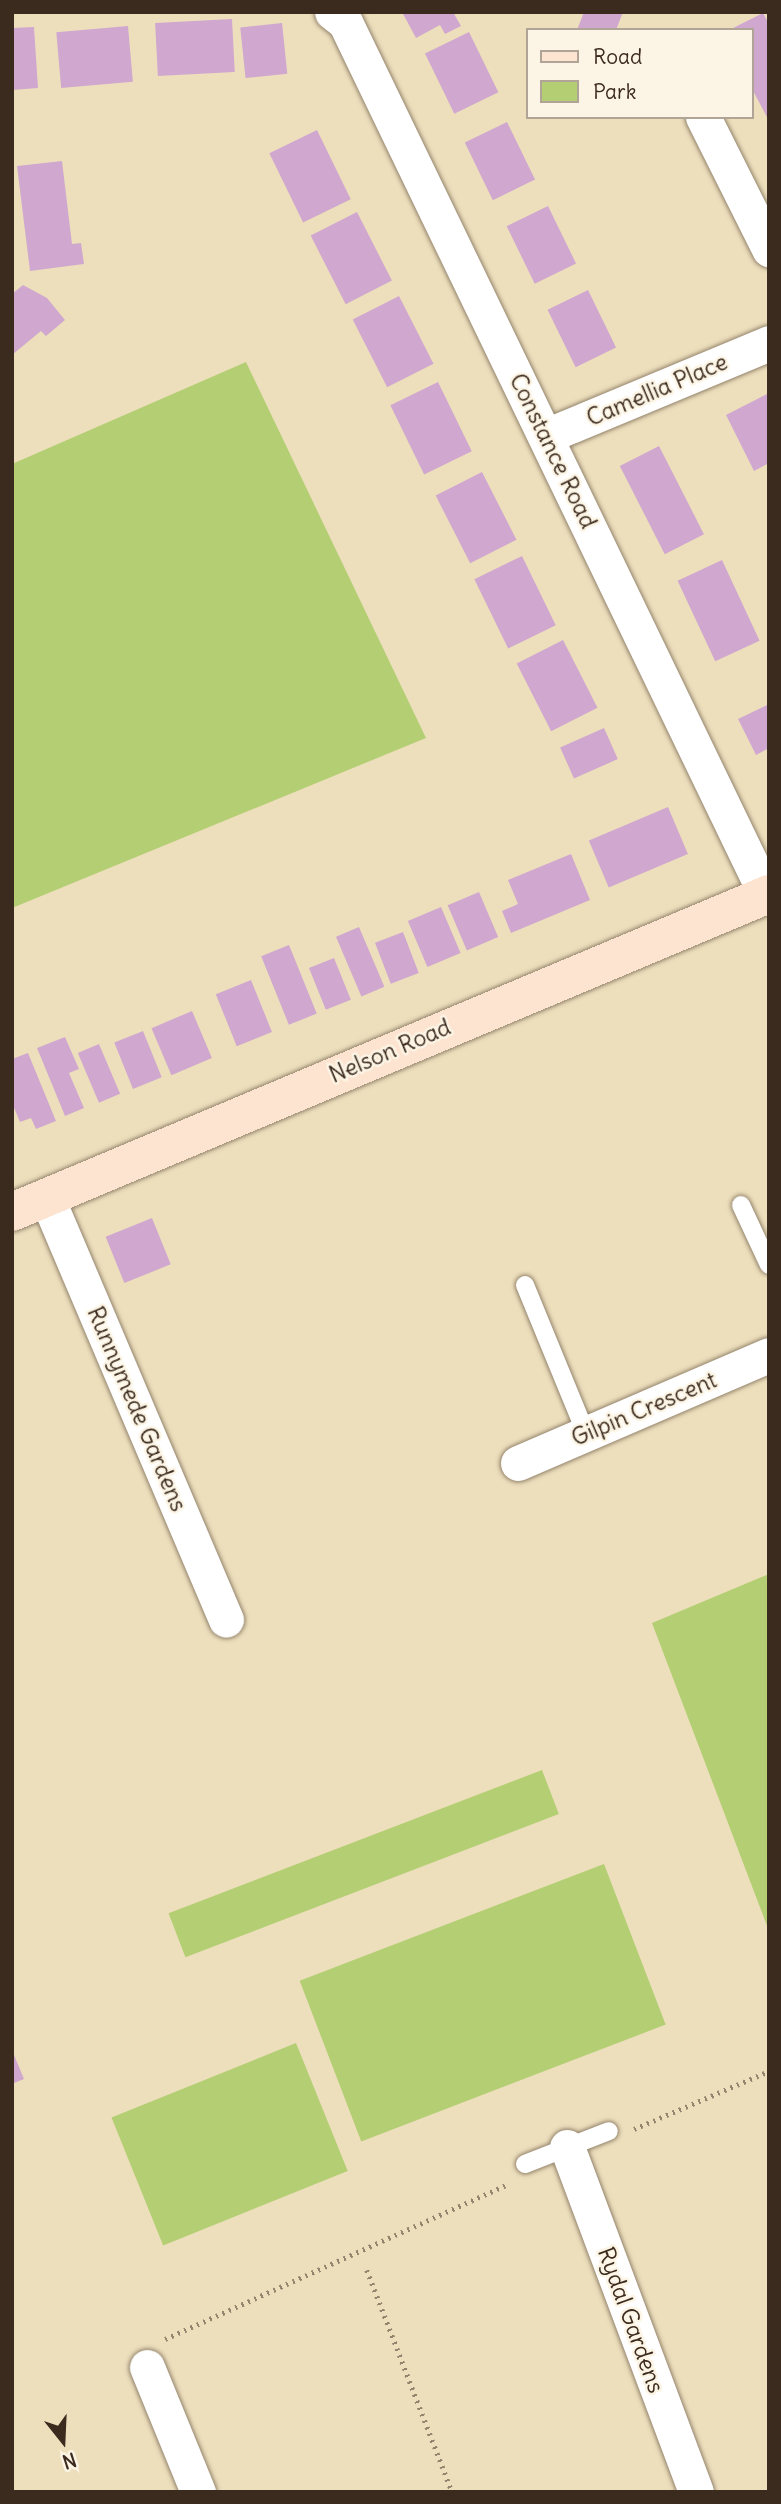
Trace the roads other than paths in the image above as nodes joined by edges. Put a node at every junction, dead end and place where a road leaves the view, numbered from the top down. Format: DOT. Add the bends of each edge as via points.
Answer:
graph roads {
  1 [pos="332,12"];
  2 [pos="704,119"];
  3 [pos="769,249"];
  4 [pos="769,343"];
  5 [pos="546,436"];
  6 [pos="767,894"];
  7 [pos="29,1205"];
  8 [pos="741,1205"];
  9 [pos="769,1265"];
  10 [pos="525,1285"];
  11 [pos="769,1355"];
  12 [pos="586,1434"];
  13 [pos="518,1463"];
  14 [pos="226,1620"];
  15 [pos="609,2131"];
  16 [pos="569,2152"];
  17 [pos="522,2172"];
  18 [pos="148,2367"];
  19 [pos="198,2492"];
  20 [pos="696,2492"];
  1 -- 5 [label="street, Constance Road" via="345,22"];
  2 -- 3 [label="street"];
  4 -- 5 [label="street, Camellia Place"];
  5 -- 6 [label="street, Constance Road"];
  6 -- 7 [label="street, Nelson Road"];
  7 -- 14 [label="street, Runnymede Gardens"];
  8 -- 9 [label="lane"];
  10 -- 12 [label="lane"];
  11 -- 12 [label="street, Gilpin Crescent"];
  12 -- 13 [label="street, Gilpin Crescent"];
  15 -- 16 [label="lane"];
  16 -- 17 [label="lane"];
  16 -- 20 [label="street, Rydal Gardens"];
  18 -- 19 [label="street"];
}
